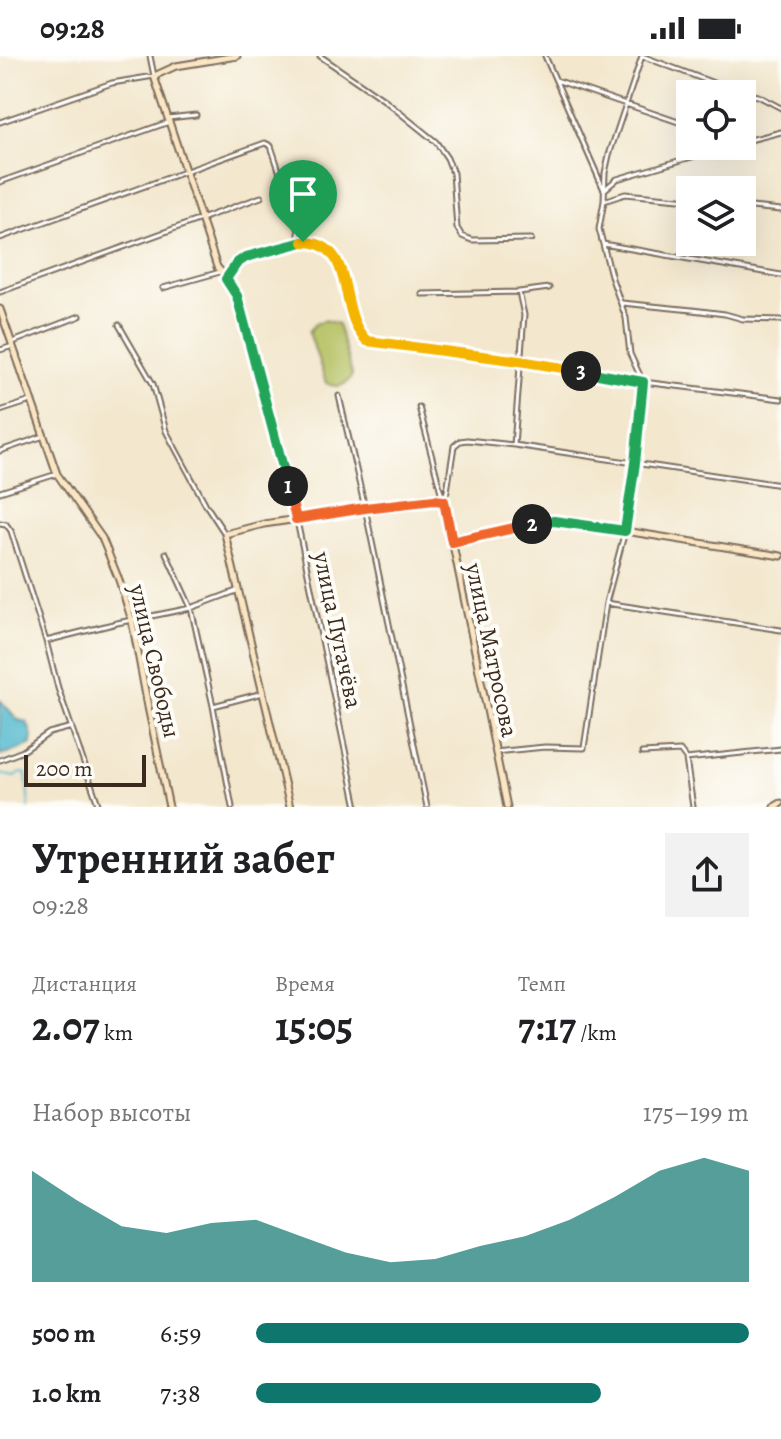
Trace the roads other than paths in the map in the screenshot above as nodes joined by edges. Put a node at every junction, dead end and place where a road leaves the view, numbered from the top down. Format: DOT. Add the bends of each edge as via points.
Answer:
graph roads {
  1 [pos="150,56"];
  2 [pos="237,56"];
  3 [pos="320,56"];
  4 [pos="545,56"];
  5 [pos="642,56"];
  6 [pos="154,76"];
  7 [pos="556,80"];
  8 [pos="626,104"];
  9 [pos="781,108"];
  10 [pos="196,115"];
  11 [pos="168,120"];
  12 [pos="676,121"];
  13 [pos="0,122"];
  14 [pos="781,132"];
  15 [pos="756,138"];
  16 [pos="681,160"];
  17 [pos="185,170"];
  18 [pos="0,182"];
  19 [pos="604,190"];
  20 [pos="261,197"];
  21 [pos="676,199"];
  22 [pos="604,201"];
  23 [pos="756,207"];
  24 [pos="781,210"];
  25 [pos="201,218"];
  26 [pos="0,238"];
  27 [pos="531,239"];
  28 [pos="294,244"];
  29 [pos="603,244"];
  30 [pos="220,272"];
  31 [pos="781,275"];
  32 [pos="226,279"];
  33 [pos="163,288"];
  34 [pos="549,288"];
  35 [pos="0,292"];
  36 [pos="519,292"];
  37 [pos="422,294"];
  38 [pos="621,303"];
  39 [pos="0,309"];
  40 [pos="80,316"];
  41 [pos="781,320"];
  42 [pos="119,325"];
  43 [pos="12,344"];
  44 [pos="0,350"];
  45 [pos="520,361"];
  46 [pos="643,382"];
  47 [pos="339,396"];
  48 [pos="781,399"];
  49 [pos="32,401"];
  50 [pos="419,407"];
  51 [pos="0,411"];
  52 [pos="44,436"];
  53 [pos="514,445"];
  54 [pos="0,451"];
  55 [pos="635,463"];
  56 [pos="57,474"];
  57 [pos="781,485"];
  58 [pos="0,492"];
  59 [pos="444,501"];
  60 [pos="365,508"];
  61 [pos="296,519"];
  62 [pos="0,523"];
  63 [pos="625,531"];
  64 [pos="225,534"];
  65 [pos="452,542"];
  66 [pos="166,553"];
  67 [pos="781,556"];
  68 [pos="239,590"];
  69 [pos="606,603"];
  70 [pos="191,608"];
  71 [pos="132,621"];
  72 [pos="781,630"];
  73 [pos="46,641"];
  74 [pos="263,693"];
  75 [pos="213,706"];
  76 [pos="72,727"];
  77 [pos="781,749"];
  78 [pos="495,752"];
  79 [pos="642,753"];
  80 [pos="686,759"];
  81 [pos="0,760"];
  82 [pos="781,803"];
  83 [pos="99,807"];
  84 [pos="169,807"];
  85 [pos="232,807"];
  86 [pos="290,807"];
  87 [pos="357,807"];
  88 [pos="427,807"];
  89 [pos="507,807"];
  90 [pos="693,807"];
  91 [pos="774,807"];
  1 -- 6 [label="street"];
  2 -- 6 [label="street" via="176,66"];
  3 -- 27 [label="street" via="436,142 453,173 459,233 472,240"];
  4 -- 7 [label="street"];
  5 -- 8 [label="street"];
  5 -- 9 [label="street"];
  6 -- 11 [label="street"];
  6 -- 13 [label="street" via="112,83"];
  7 -- 8 [label="street"];
  7 -- 19 [label="street"];
  8 -- 12 [label="street"];
  8 -- 19 [label="street"];
  10 -- 11 [label="street"];
  11 -- 17 [label="street"];
  11 -- 18 [label="street"];
  14 -- 15 [label="street"];
  16 -- 19 [label="street" via="617,179"];
  17 -- 25 [label="street"];
  17 -- 26 [label="street"];
  17 -- 28 [label="street" via="259,144 271,146 299,231"];
  19 -- 22 [label="street"];
  20 -- 25 [label="street"];
  21 -- 22 [label="street" via="625,194"];
  22 -- 29 [label="street" via="599,229"];
  23 -- 24 [label="street"];
  25 -- 30 [label="street"];
  25 -- 35 [label="street"];
  28 -- 32 [label="street" via="240,260"];
  28 -- 45 [label="street" via="316,243 333,254 358,330 369,342"];
  29 -- 31 [label="street"];
  29 -- 38 [label="street"];
  30 -- 32 [label="street, улица Пугачёва"];
  30 -- 33 [label="street"];
  32 -- 61 [label="street, улица Пугачёва" via="237,296"];
  34 -- 36 [label="street"];
  36 -- 37 [label="street"];
  36 -- 45 [label="street" via="524,311"];
  38 -- 41 [label="street"];
  38 -- 46 [label="street" via="630,354"];
  39 -- 43 [label="street, улица Свободы"];
  40 -- 43 [label="street"];
  42 -- 64 [label="street" via="153,384 166,431"];
  43 -- 44 [label="street"];
  43 -- 49 [label="street, улица Свободы"];
  45 -- 46 [label="street"];
  45 -- 53 [label="street"];
  46 -- 48 [label="street"];
  46 -- 55 [label="street"];
  47 -- 60 [label="street"];
  49 -- 51 [label="street"];
  49 -- 52 [label="street, улица Свободы"];
  50 -- 59 [label="street, улица Матросова"];
  52 -- 54 [label="street"];
  52 -- 56 [label="street, улица Свободы"];
  53 -- 55 [label="street"];
  53 -- 59 [label="street" via="460,441 453,449"];
  55 -- 57 [label="street"];
  55 -- 63 [label="street"];
  56 -- 58 [label="street"];
  56 -- 71 [label="street, улица Свободы" via="102,538"];
  59 -- 60 [label="street"];
  59 -- 65 [label="street, улица Матросова"];
  60 -- 61 [label="street"];
  60 -- 88 [label="street"];
  61 -- 64 [label="street"];
  61 -- 87 [label="street, улица Пугачёва"];
  62 -- 73 [label="street" via="11,531"];
  63 -- 65 [label="street" via="548,521"];
  63 -- 67 [label="street"];
  63 -- 69 [label="street"];
  64 -- 68 [label="street"];
  65 -- 78 [label="street, улица Матросова"];
  66 -- 70 [label="street"];
  68 -- 70 [label="street"];
  68 -- 74 [label="street"];
  69 -- 72 [label="street"];
  69 -- 78 [label="street" via="584,748"];
  70 -- 71 [label="street"];
  70 -- 75 [label="street"];
  71 -- 73 [label="street"];
  71 -- 84 [label="street, улица Свободы"];
  73 -- 76 [label="street"];
  74 -- 75 [label="street"];
  74 -- 86 [label="street"];
  75 -- 85 [label="street"];
  76 -- 81 [label="street" via="49,733"];
  76 -- 83 [label="street"];
  77 -- 80 [label="street"];
  78 -- 89 [label="street, улица Матросова"];
  79 -- 80 [label="street" via="680,751"];
  80 -- 90 [label="street"];
  82 -- 91 [label="street"];
}
